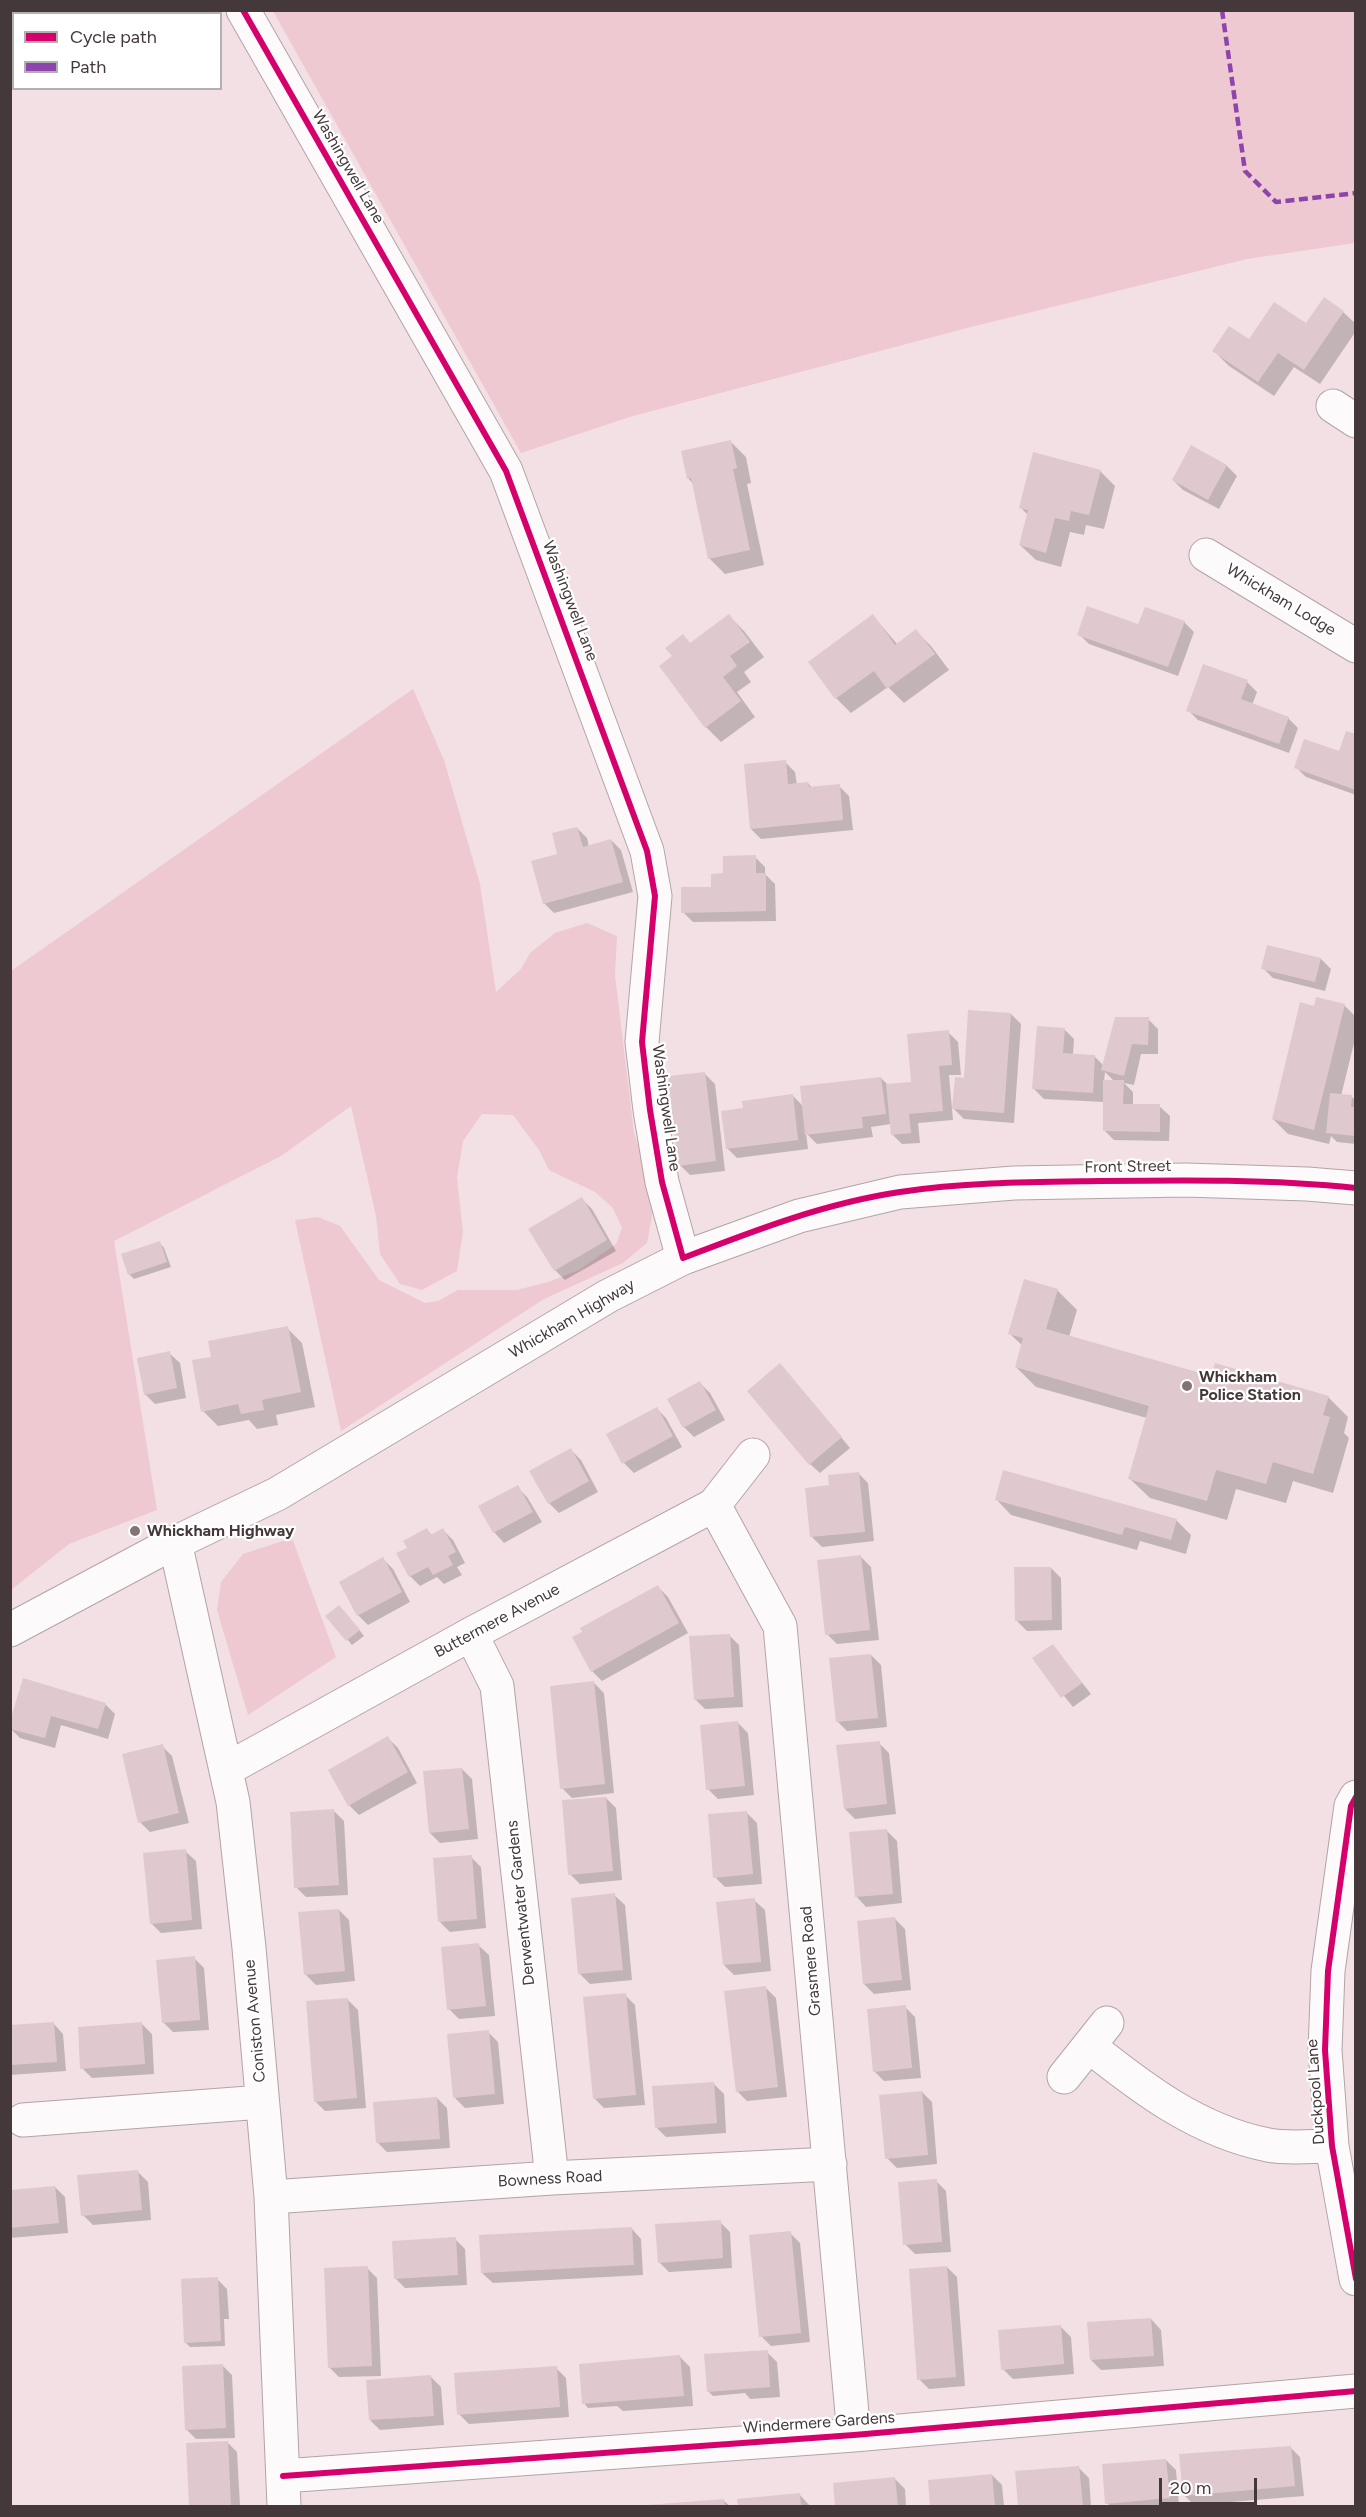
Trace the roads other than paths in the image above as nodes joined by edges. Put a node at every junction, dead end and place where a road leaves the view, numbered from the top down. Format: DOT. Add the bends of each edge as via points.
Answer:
graph roads {
  1 [pos="243,10"];
  2 [pos="1206,555"];
  3 [pos="1356,646"];
  4 [pos="1356,1188"];
  5 [pos="900,1192"];
  6 [pos="682,1258"];
  7 [pos="753,1455"];
  8 [pos="714,1505"];
  9 [pos="176,1542"];
  10 [pos="10,1630"];
  11 [pos="471,1634"];
  12 [pos="227,1769"];
  13 [pos="1354,1804"];
  14 [pos="1064,2077"];
  15 [pos="262,2102"];
  16 [pos="23,2120"];
  17 [pos="1332,2146"];
  18 [pos="830,2164"];
  19 [pos="552,2178"];
  20 [pos="271,2197"];
  21 [pos="1356,2279"];
  22 [pos="1356,2391"];
  23 [pos="854,2435"];
  24 [pos="284,2491"];
  1 -- 6 [label="street, Washingwell Lane" via="506,471 647,851 655,896 642,1042 662,1182"];
  2 -- 3 [label="street, Whickham Lodge"];
  4 -- 5 [label="street, Front Street" via="1186,1180 1014,1183"];
  5 -- 6 [label="street, Whickham Highway" via="799,1216"];
  6 -- 9 [label="street, Whickham Highway" via="608,1296 277,1494"];
  7 -- 8 [label="street, Buttermere Avenue"];
  8 -- 11 [label="street, Buttermere Avenue"];
  8 -- 18 [label="street, Grasmere Road" via="780,1626"];
  9 -- 10 [label="street, Whickham Highway"];
  9 -- 12 [label="street, Coniston Avenue"];
  11 -- 12 [label="street, Buttermere Avenue"];
  11 -- 19 [label="street, Derwentwater Gardens" via="497,1686"];
  12 -- 15 [label="street, Coniston Avenue" via="248,1937"];
  13 -- 17 [label="street, Duckpool Lane" via="1328,1971 1325,2050"];
  14 -- 17 [label="street" via="1098,2034 1142,2089 1209,2127 1269,2145"];
  15 -- 16 [label="street"];
  15 -- 20 [label="street, Coniston Avenue"];
  17 -- 21 [label="street, Duckpool Lane"];
  18 -- 19 [label="street, Bowness Road"];
  18 -- 23 [label="street, Grasmere Road"];
  19 -- 20 [label="street, Bowness Road"];
  20 -- 24 [label="street, Coniston Avenue"];
  22 -- 23 [label="street, Windermere Gardens"];
  23 -- 24 [label="street, Windermere Gardens"];
}
